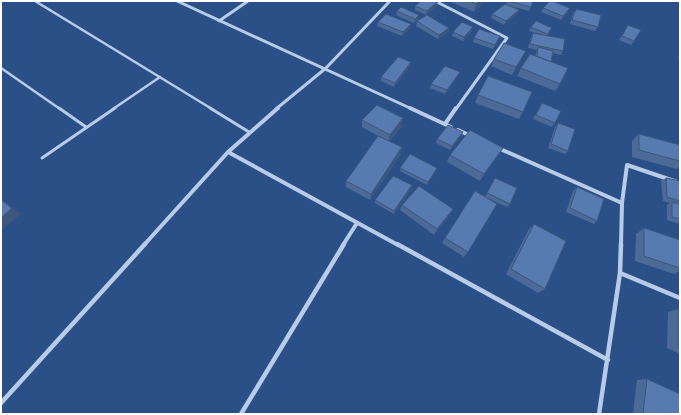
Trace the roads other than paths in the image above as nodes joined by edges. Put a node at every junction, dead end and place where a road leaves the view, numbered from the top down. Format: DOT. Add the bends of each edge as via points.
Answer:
graph roads {
  1 [pos="35,1"];
  2 [pos="177,1"];
  3 [pos="248,1"];
  4 [pos="390,1"];
  5 [pos="435,1"];
  6 [pos="220,21"];
  7 [pos="1,68"];
  8 [pos="326,68"];
  9 [pos="160,77"];
  10 [pos="445,124"];
  11 [pos="86,127"];
  12 [pos="250,132"];
  13 [pos="473,137"];
  14 [pos="494,146"];
  15 [pos="228,152"];
  16 [pos="42,158"];
  17 [pos="680,183"];
  18 [pos="622,203"];
  19 [pos="357,223"];
  20 [pos="620,273"];
  21 [pos="680,298"];
  22 [pos="608,360"];
  23 [pos="1,403"];
  24 [pos="241,414"];
  25 [pos="600,414"];
  1 -- 9 [label="lane"];
  2 -- 6 [label="street"];
  3 -- 6 [label="street"];
  4 -- 8 [label="street"];
  5 -- 10 [label="street" via="507,38"];
  6 -- 8 [label="street"];
  7 -- 11 [label="lane"];
  8 -- 10 [label="street"];
  8 -- 12 [label="street"];
  9 -- 11 [label="lane"];
  9 -- 12 [label="lane"];
  10 -- 13 [label="street"];
  11 -- 16 [label="lane"];
  12 -- 15 [label="street"];
  14 -- 18 [label="street"];
  15 -- 19 [label="street"];
  15 -- 23 [label="street"];
  17 -- 18 [label="street" via="627,165"];
  18 -- 20 [label="street"];
  19 -- 22 [label="street"];
  19 -- 24 [label="street"];
  20 -- 21 [label="street"];
  20 -- 22 [label="street"];
  22 -- 25 [label="street"];
}
